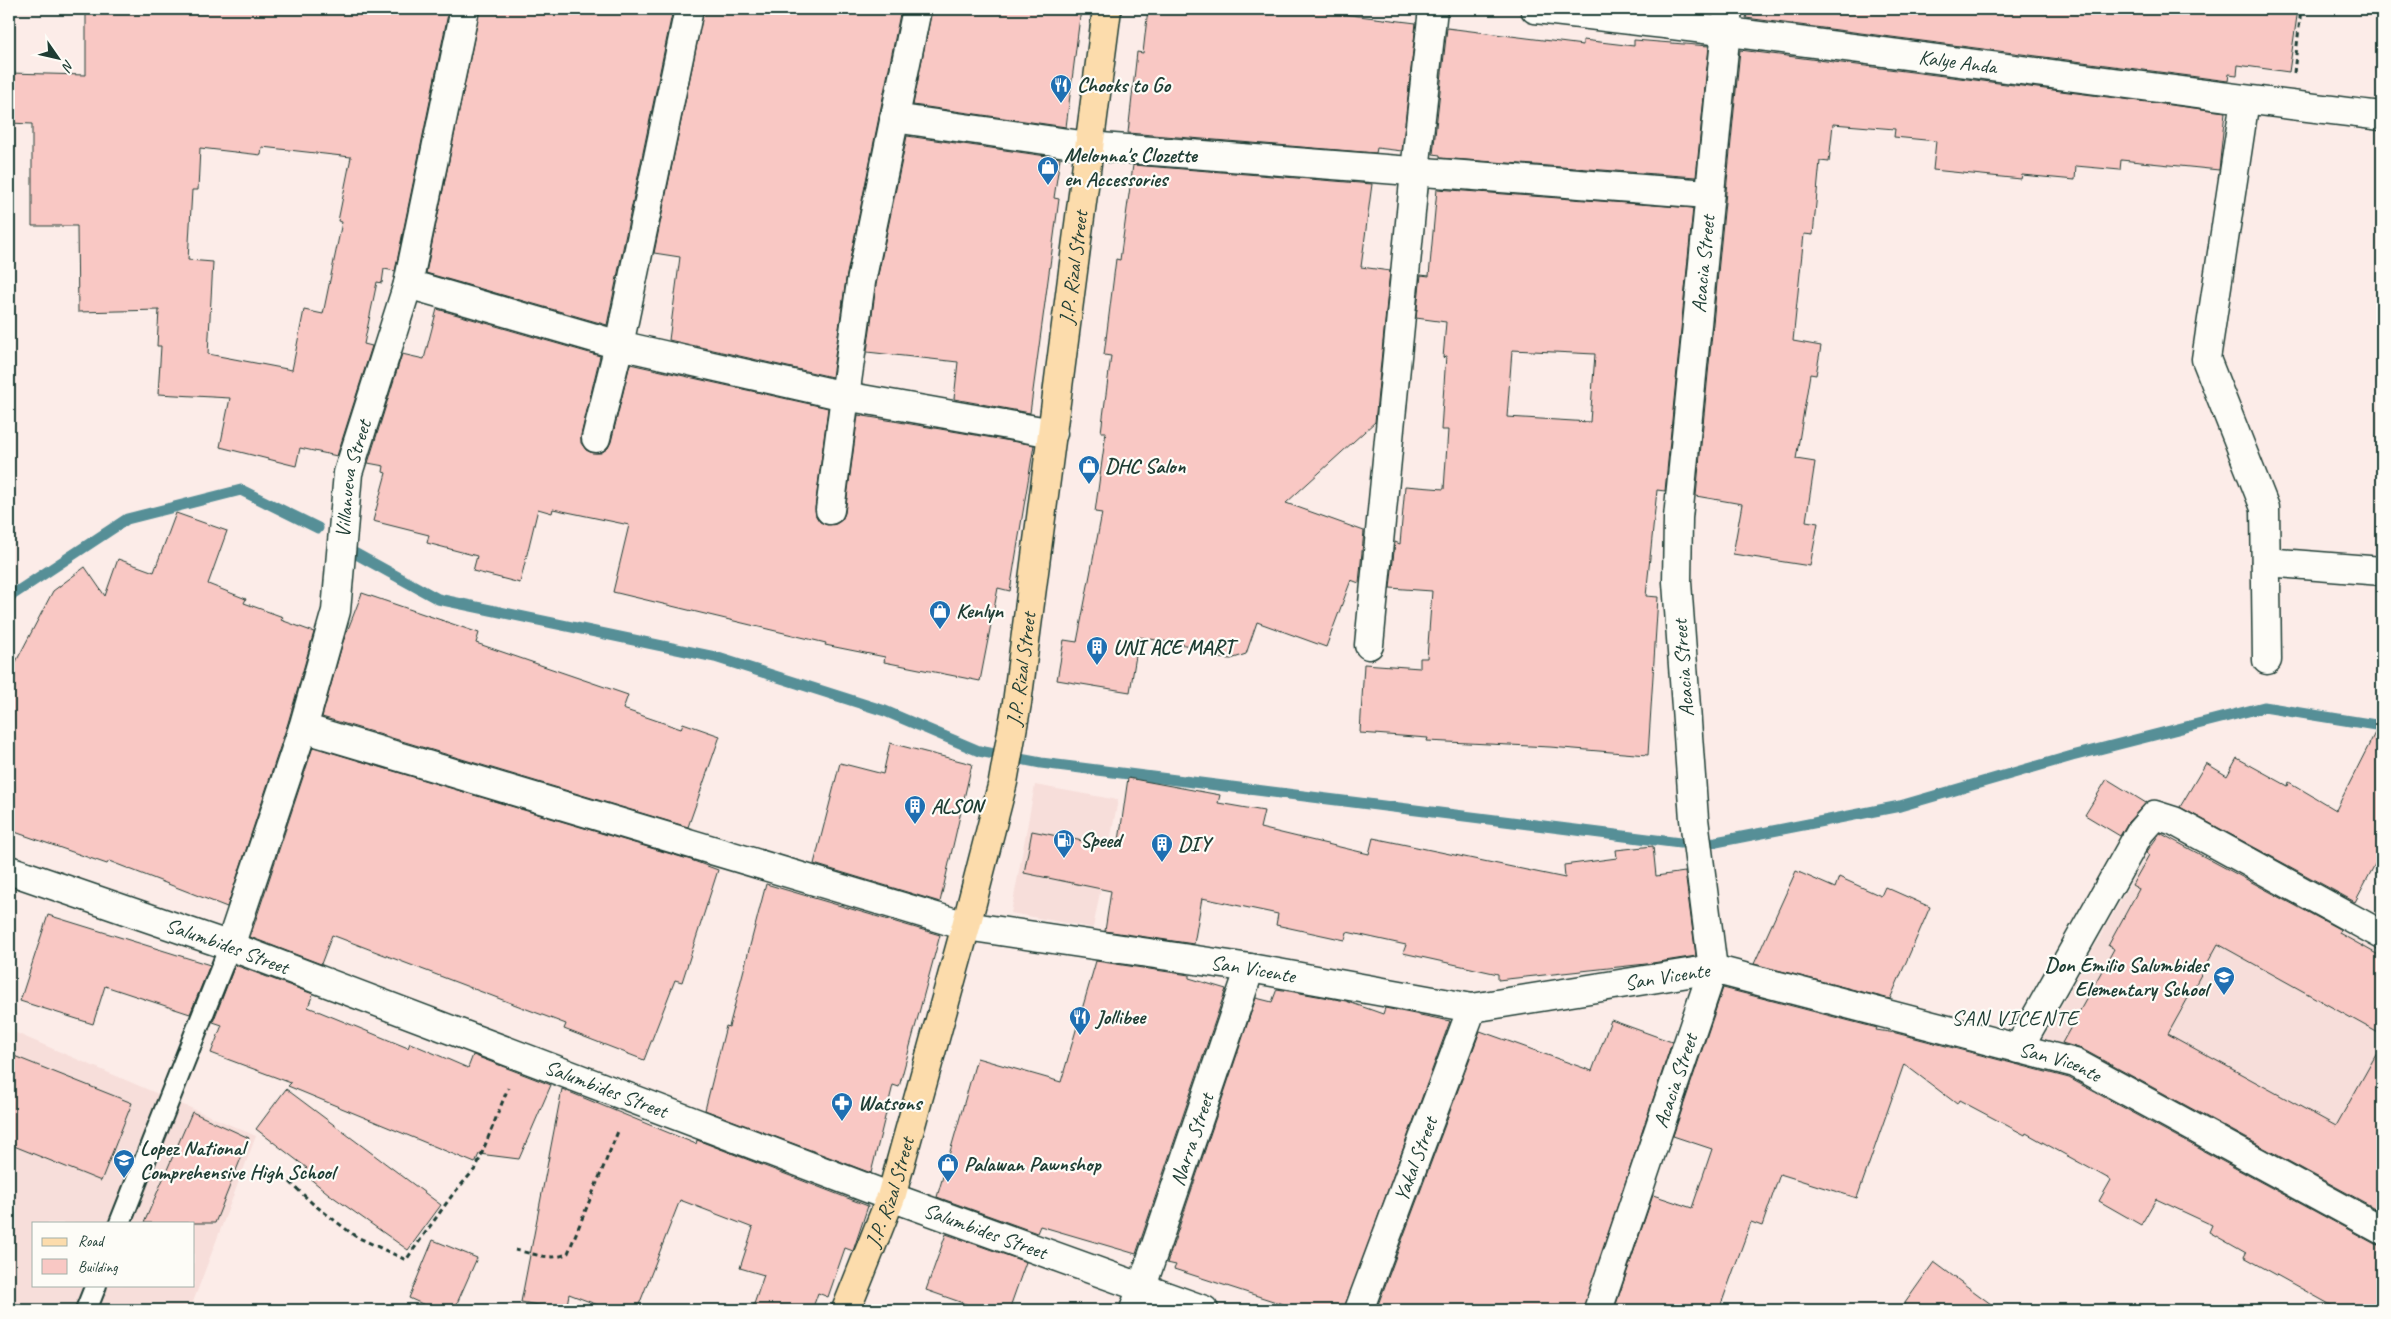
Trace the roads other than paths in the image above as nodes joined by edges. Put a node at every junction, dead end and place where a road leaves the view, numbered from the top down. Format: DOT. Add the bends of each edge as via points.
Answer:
graph roads {
  1 [pos="465,9"];
  2 [pos="689,9"];
  3 [pos="916,9"];
  4 [pos="1107,9"];
  5 [pos="1433,9"];
  6 [pos="1535,9"];
  7 [pos="1728,19"];
  8 [pos="2246,100"];
  9 [pos="2382,116"];
  10 [pos="894,118"];
  11 [pos="1088,146"];
  12 [pos="1414,171"];
  13 [pos="1708,194"];
  14 [pos="408,284"];
  15 [pos="619,346"];
  16 [pos="845,396"];
  17 [pos="1053,433"];
  18 [pos="596,438"];
  19 [pos="830,510"];
  20 [pos="2266,562"];
  21 [pos="2382,571"];
  22 [pos="1369,644"];
  23 [pos="2267,660"];
  24 [pos="303,728"];
  25 [pos="9,870"];
  26 [pos="966,926"];
  27 [pos="2382,935"];
  28 [pos="230,946"];
  29 [pos="1250,968"];
  30 [pos="1713,969"];
  31 [pos="1472,1008"];
  32 [pos="2018,1049"];
  33 [pos="891,1197"];
  34 [pos="120,1222"];
  35 [pos="2382,1230"];
  36 [pos="96,1286"];
  37 [pos="1139,1299"];
  38 [pos="86,1310"];
  39 [pos="846,1310"];
  40 [pos="1204,1310"];
  41 [pos="1359,1310"];
  42 [pos="1598,1310"];
  1 -- 14 [label="street, Villanueva Street"];
  2 -- 15 [label="street"];
  3 -- 10 [label="street"];
  4 -- 11 [label="main road, J.P. Rizal Street"];
  5 -- 12 [label="street"];
  6 -- 7 [label="street, Kalye Anda"];
  7 -- 8 [label="street, Kalye Anda"];
  7 -- 13 [label="street, Acacia Street"];
  8 -- 9 [label="street, Kalye Anda"];
  8 -- 20 [label="street" via="2206,359 2265,508"];
  10 -- 11 [label="street"];
  10 -- 16 [label="street" via="861,282"];
  11 -- 12 [label="street"];
  11 -- 17 [label="main road, J.P. Rizal Street"];
  12 -- 13 [label="street"];
  12 -- 22 [label="street"];
  13 -- 30 [label="street, Acacia Street" via="1678,518 1677,582 1694,819"];
  14 -- 15 [label="street"];
  14 -- 24 [label="street, Villanueva Street" via="348,473 336,611"];
  15 -- 16 [label="street"];
  15 -- 18 [label="street"];
  16 -- 17 [label="street"];
  16 -- 19 [label="street"];
  17 -- 26 [label="main road, J.P. Rizal Street" via="1017,703 1003,782"];
  20 -- 21 [label="street"];
  20 -- 23 [label="street"];
  24 -- 26 [label="street, San Vicente"];
  24 -- 28 [label="street, Villanueva Street"];
  25 -- 28 [label="street, Salumbides Street"];
  26 -- 29 [label="street, San Vicente"];
  26 -- 33 [label="main road, J.P. Rizal Street"];
  27 -- 32 [label="street" via="2174,821 2155,815 2140,832"];
  28 -- 33 [label="street, Salumbides Street"];
  28 -- 34 [label="lane"];
  29 -- 31 [label="street, San Vicente"];
  29 -- 37 [label="street, Narra Street"];
  30 -- 31 [label="street, San Vicente"];
  30 -- 32 [label="street, San Vicente"];
  30 -- 42 [label="street, Acacia Street"];
  31 -- 41 [label="street, Yakal Street"];
  32 -- 35 [label="street, San Vicente" via="2075,1063"];
  33 -- 37 [label="street, Salumbides Street"];
  33 -- 39 [label="main road, J.P. Rizal Street"];
  36 -- 38 [label="lane"];
  37 -- 40 [label="street, Salumbides Street"];
}
